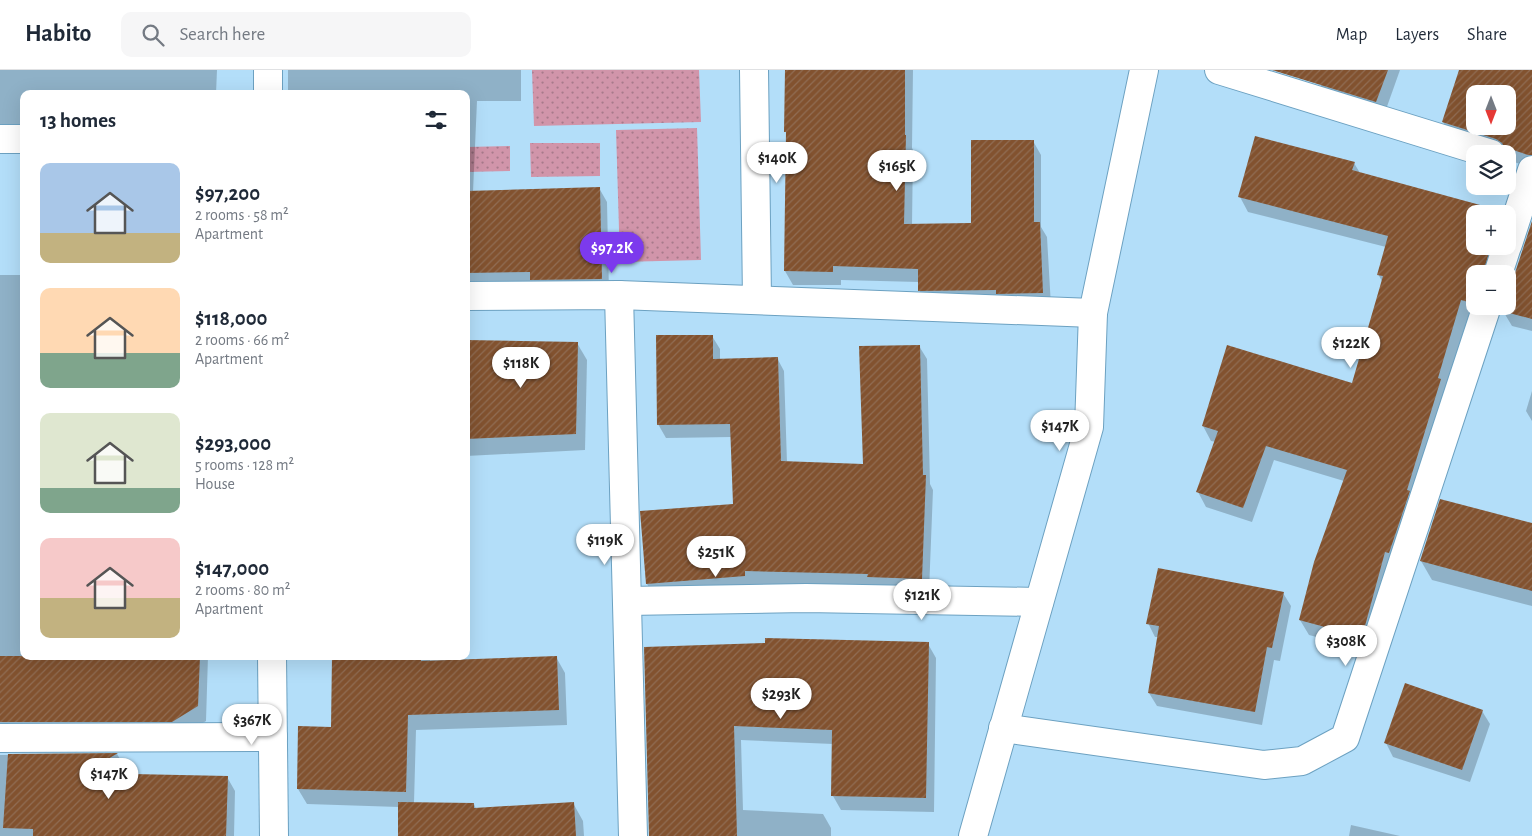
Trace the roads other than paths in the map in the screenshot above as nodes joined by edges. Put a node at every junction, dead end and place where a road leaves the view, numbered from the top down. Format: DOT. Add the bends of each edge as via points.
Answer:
graph roads {
  1 [pos="268,70"];
  2 [pos="754,70"];
  3 [pos="1144,70"];
  4 [pos="1219,70"];
  5 [pos="268,90"];
  6 [pos="0,139"];
  7 [pos="20,139"];
  8 [pos="1466,146"];
  9 [pos="1516,162"];
  10 [pos="1532,168"];
  11 [pos="1516,217"];
  12 [pos="470,296"];
  13 [pos="619,296"];
  14 [pos="757,300"];
  15 [pos="1093,313"];
  16 [pos="1484,315"];
  17 [pos="627,601"];
  18 [pos="1039,602"];
  19 [pos="272,660"];
  20 [pos="1004,728"];
  21 [pos="273,737"];
  22 [pos="0,738"];
  23 [pos="274,836"];
  24 [pos="633,836"];
  25 [pos="973,836"];
  1 -- 5 [label="street"];
  2 -- 14 [label="street"];
  3 -- 15 [label="street"];
  4 -- 8 [label="street"];
  6 -- 7 [label="street"];
  9 -- 10 [label="street"];
  10 -- 11 [label="street"];
  12 -- 13 [label="street"];
  13 -- 14 [label="street"];
  13 -- 17 [label="street"];
  14 -- 15 [label="street"];
  15 -- 18 [label="street" via="1089,427"];
  16 -- 20 [label="street" via="1344,738 1302,761 1264,765"];
  17 -- 18 [label="street" via="806,598"];
  17 -- 24 [label="street"];
  18 -- 20 [label="street"];
  19 -- 21 [label="street"];
  20 -- 25 [label="street"];
  21 -- 22 [label="street"];
  21 -- 23 [label="street"];
}
